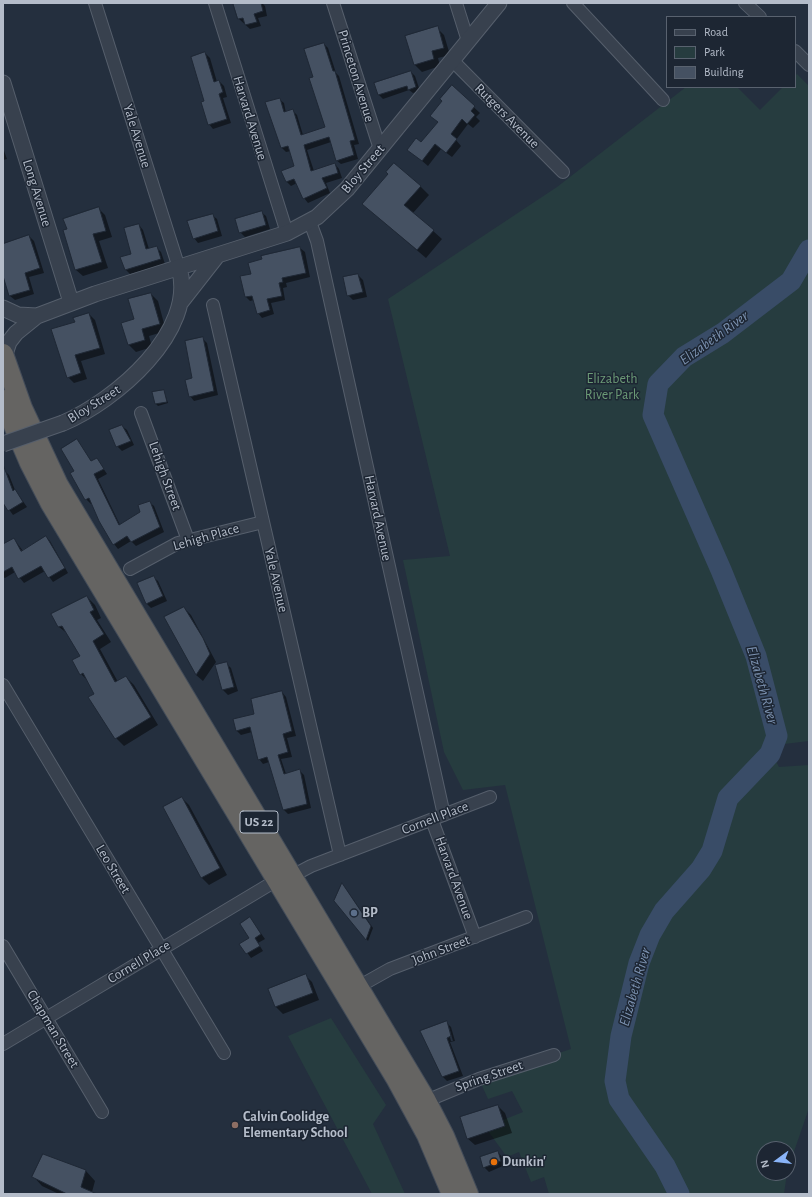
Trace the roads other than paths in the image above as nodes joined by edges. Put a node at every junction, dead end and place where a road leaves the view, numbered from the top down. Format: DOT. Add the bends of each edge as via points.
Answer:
graph roads {
  1 [pos="95,3"];
  2 [pos="214,3"];
  3 [pos="333,3"];
  4 [pos="456,3"];
  5 [pos="499,3"];
  6 [pos="573,3"];
  7 [pos="745,3"];
  8 [pos="759,16"];
  9 [pos="468,41"];
  10 [pos="796,52"];
  11 [pos="452,60"];
  12 [pos="809,65"];
  13 [pos="3,83"];
  14 [pos="663,100"];
  15 [pos="380,149"];
  16 [pos="563,172"];
  17 [pos="310,222"];
  18 [pos="287,233"];
  19 [pos="217,256"];
  20 [pos="178,268"];
  21 [pos="71,302"];
  22 [pos="181,303"];
  23 [pos="213,305"];
  24 [pos="3,308"];
  25 [pos="36,316"];
  26 [pos="3,356"];
  27 [pos="3,400"];
  28 [pos="141,413"];
  29 [pos="3,444"];
  30 [pos="263,522"];
  31 [pos="188,540"];
  32 [pos="130,569"];
  33 [pos="3,685"];
  34 [pos="490,797"];
  35 [pos="438,817"];
  36 [pos="340,855"];
  37 [pos="284,878"];
  38 [pos="526,917"];
  39 [pos="475,937"];
  40 [pos="3,946"];
  41 [pos="161,948"];
  42 [pos="358,987"];
  43 [pos="46,1019"];
  44 [pos="3,1044"];
  45 [pos="224,1053"];
  46 [pos="554,1055"];
  47 [pos="426,1100"];
  48 [pos="102,1112"];
  49 [pos="452,1194"];
  50 [pos="468,1194"];
  1 -- 20 [label="street, Yale Avenue"];
  2 -- 18 [label="street, Harvard Avenue"];
  3 -- 15 [label="street, Princeton Avenue"];
  4 -- 9 [label="street"];
  5 -- 9 [label="street, Bloy Street"];
  6 -- 14 [label="street"];
  7 -- 8 [label="street"];
  9 -- 11 [label="street, Bloy Street"];
  10 -- 12 [label="street"];
  11 -- 15 [label="street, Bloy Street"];
  11 -- 16 [label="street, Rutgers Avenue"];
  13 -- 21 [label="street, Long Avenue"];
  15 -- 17 [label="street, Bloy Street" via="339,198"];
  17 -- 18 [label="street, Bloy Street"];
  17 -- 35 [label="street, Harvard Avenue" via="317,241"];
  18 -- 19 [label="street, Bloy Street"];
  19 -- 20 [label="street, Bloy Street"];
  19 -- 22 [label="street"];
  20 -- 21 [label="street, Bloy Street"];
  20 -- 22 [label="street, Bloy Street" via="183,284"];
  21 -- 25 [label="street, Bloy Street"];
  22 -- 29 [label="street, Bloy Street, bridge" via="174,321 153,353 132,378 104,401 64,423"];
  23 -- 30 [label="street, Yale Avenue"];
  24 -- 25 [label="street, Bloy Street" via="18,315"];
  25 -- 26 [label="street, Bloy Street" via="16,333"];
  26 -- 37 [label="highway, US 22" via="31,429 61,491"];
  27 -- 37 [label="highway, US 22" via="50,502"];
  28 -- 31 [label="street, Lehigh Street"];
  30 -- 31 [label="street, Lehigh Place"];
  30 -- 36 [label="street, Yale Avenue"];
  31 -- 32 [label="street, Lehigh Place" via="159,552"];
  33 -- 41 [label="street, Leo Street"];
  34 -- 35 [label="street, Cornell Place"];
  35 -- 36 [label="street, Cornell Place"];
  35 -- 39 [label="street, Harvard Avenue"];
  36 -- 37 [label="street, Cornell Place"];
  37 -- 41 [label="street, Cornell Place"];
  37 -- 42 [label="highway, US 22"];
  37 -- 49 [label="highway, US 22" via="427,1135"];
  38 -- 39 [label="street, John Street"];
  39 -- 42 [label="street, John Street" via="382,972"];
  40 -- 43 [label="street, Chapman Street"];
  41 -- 43 [label="street, Cornell Place"];
  41 -- 45 [label="street, Leo Street"];
  42 -- 47 [label="highway, US 22"];
  43 -- 44 [label="street, Cornell Place"];
  43 -- 48 [label="street, Chapman Street"];
  46 -- 47 [label="street, Spring Street" via="479,1079"];
  47 -- 50 [label="highway, US 22"];
}
